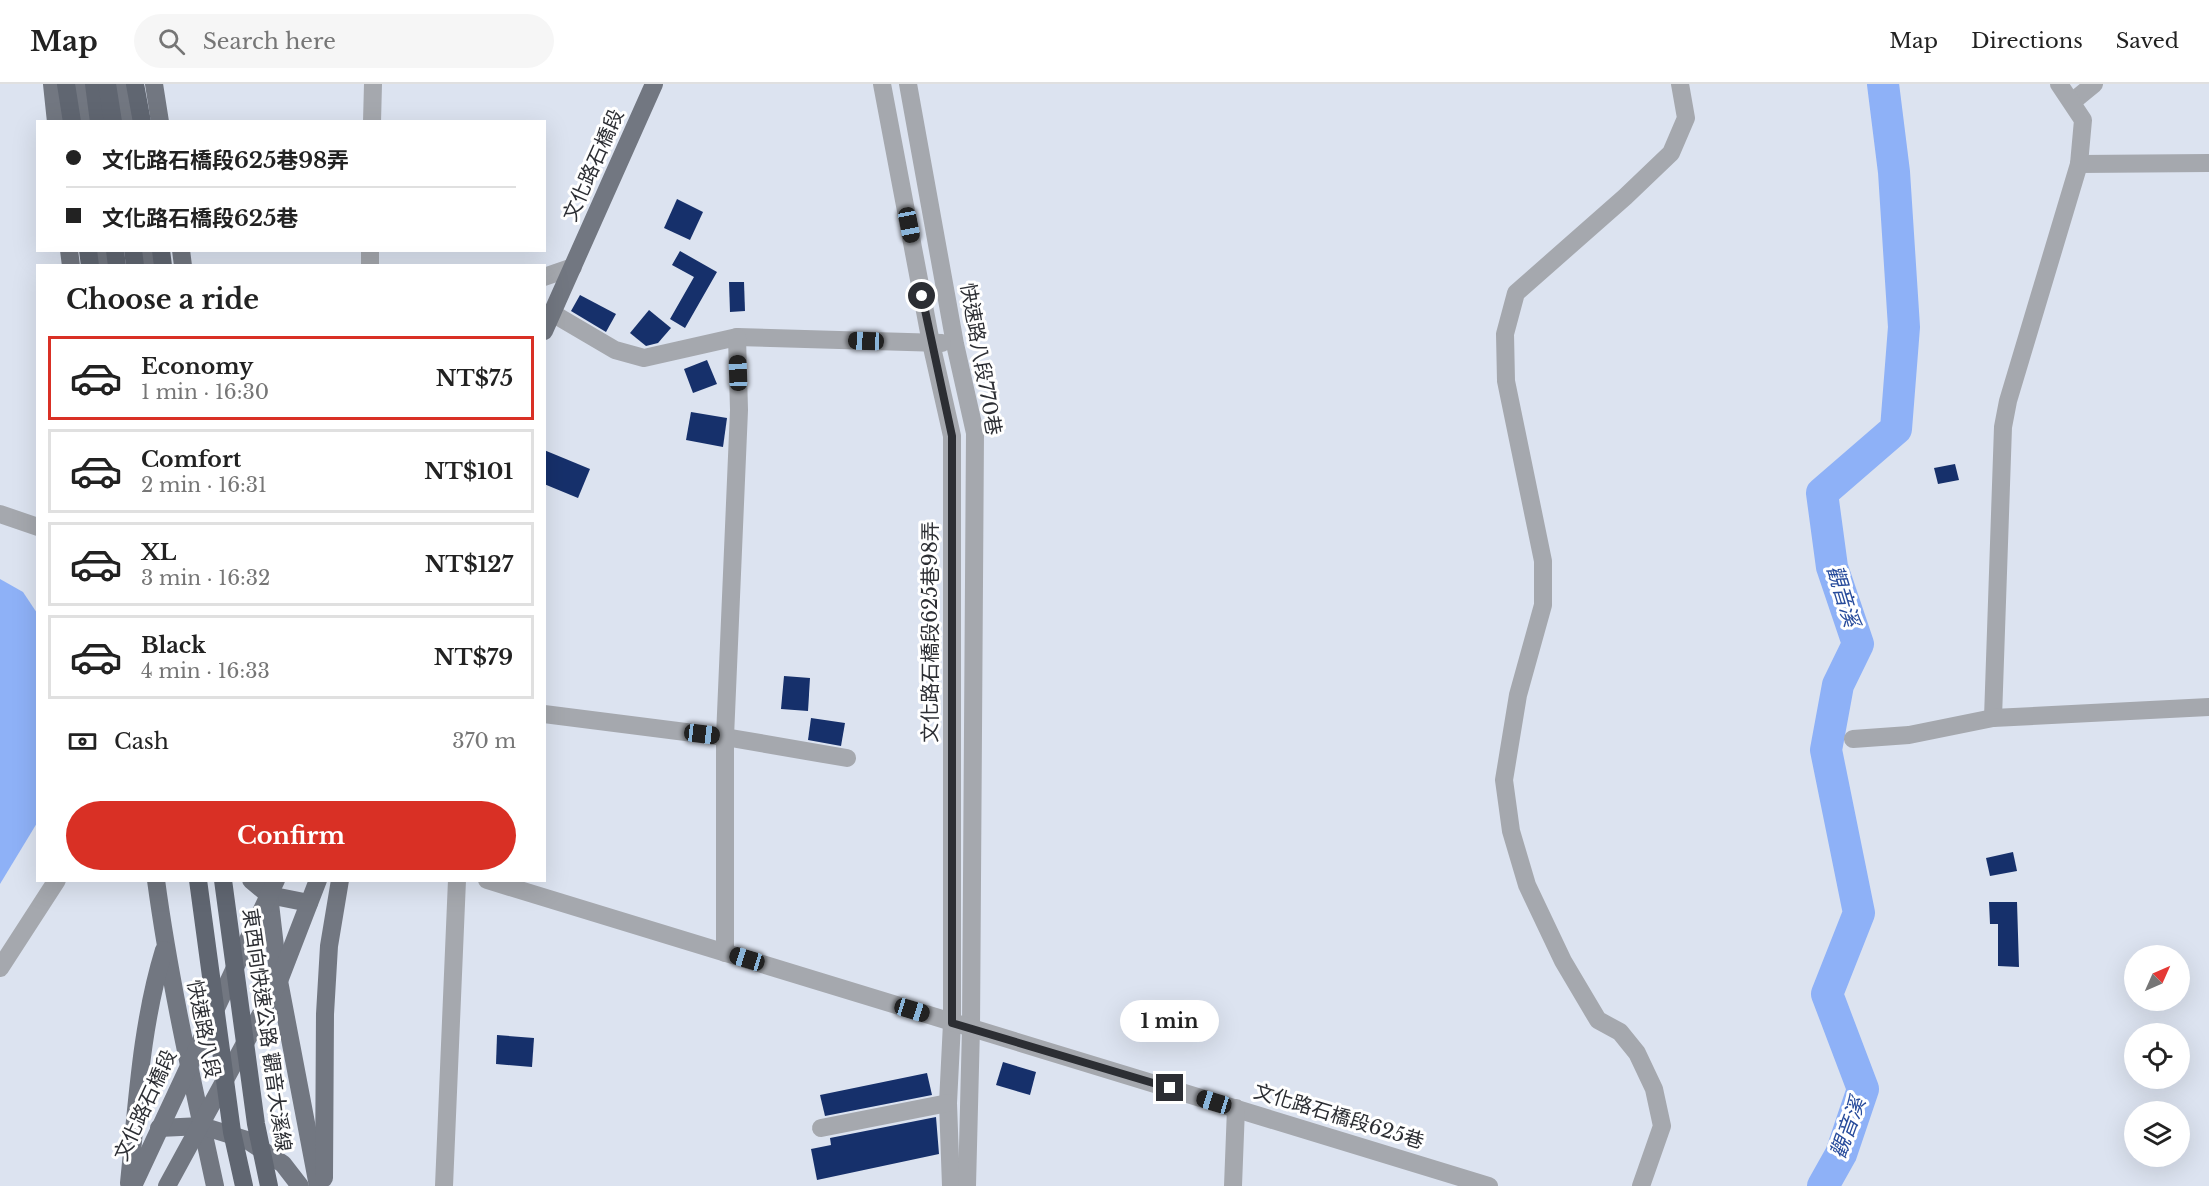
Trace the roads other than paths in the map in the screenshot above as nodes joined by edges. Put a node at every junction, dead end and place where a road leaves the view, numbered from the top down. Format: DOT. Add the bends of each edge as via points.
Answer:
graph roads {
  1 [pos="52,84"];
  2 [pos="66,84"];
  3 [pos="80,84"];
  4 [pos="94,84"];
  5 [pos="107,84"];
  6 [pos="120,84"];
  7 [pos="135,84"];
  8 [pos="154,84"];
  9 [pos="373,84"];
  10 [pos="654,84"];
  11 [pos="882,84"];
  12 [pos="908,84"];
  13 [pos="1680,84"];
  14 [pos="2059,84"];
  15 [pos="2094,84"];
  16 [pos="2072,102"];
  17 [pos="56,120"];
  18 [pos="72,120"];
  19 [pos="86,120"];
  20 [pos="99,120"];
  21 [pos="113,120"];
  22 [pos="126,120"];
  23 [pos="142,120"];
  24 [pos="160,120"];
  25 [pos="372,120"];
  26 [pos="2209,163"];
  27 [pos="2079,164"];
  28 [pos="573,267"];
  29 [pos="546,276"];
  30 [pos="552,313"];
  31 [pos="546,326"];
  32 [pos="737,337"];
  33 [pos="931,343"];
  34 [pos="955,344"];
  35 [pos="0,514"];
  36 [pos="36,526"];
  37 [pos="2209,707"];
  38 [pos="546,714"];
  39 [pos="1993,718"];
  40 [pos="725,737"];
  41 [pos="1853,739"];
  42 [pos="847,758"];
  43 [pos="56,882"];
  44 [pos="156,882"];
  45 [pos="198,882"];
  46 [pos="223,882"];
  47 [pos="317,882"];
  48 [pos="340,882"];
  49 [pos="457,882"];
  50 [pos="494,882"];
  51 [pos="271,885"];
  52 [pos="309,903"];
  53 [pos="165,948"];
  54 [pos="725,953"];
  55 [pos="0,968"];
  56 [pos="279,981"];
  57 [pos="952,1023"];
  58 [pos="971,1028"];
  59 [pos="188,1065"];
  60 [pos="948,1104"];
  61 [pos="1236,1108"];
  62 [pos="202,1126"];
  63 [pos="159,1128"];
  64 [pos="821,1128"];
  65 [pos="131,1186"];
  66 [pos="167,1186"];
  67 [pos="215,1186"];
  68 [pos="244,1186"];
  69 [pos="268,1186"];
  70 [pos="300,1186"];
  71 [pos="318,1186"];
  72 [pos="324,1186"];
  73 [pos="444,1186"];
  74 [pos="951,1186"];
  75 [pos="967,1186"];
  76 [pos="1233,1186"];
  77 [pos="1489,1186"];
  78 [pos="1641,1186"];
  1 -- 17 [label="main road"];
  2 -- 18 [label="highway"];
  3 -- 19 [label="main road"];
  4 -- 20 [label="highway"];
  5 -- 21 [label="highway"];
  6 -- 22 [label="main road"];
  7 -- 23 [label="highway"];
  8 -- 24 [label="main road"];
  9 -- 25 [label="street"];
  10 -- 28 [label="main road, 文化路石橋段"];
  11 -- 33 [label="street, 文化路石橋段625巷98弄"];
  12 -- 34 [label="street, 快速路八段770巷"];
  13 -- 78 [label="street" via="1686,118 1671,153 1516,292 1504,334 1506,381 1543,561 1543,605 1518,695 1504,780 1511,831 1527,885 1563,961 1598,1020 1620,1032 1637,1053 1654,1089 1662,1125"];
  14 -- 16 [label="street"];
  15 -- 16 [label="street"];
  16 -- 27 [label="street" via="2083,120"];
  26 -- 27 [label="street"];
  27 -- 39 [label="street" via="2003,427"];
  28 -- 29 [label="street"];
  28 -- 30 [label="main road, 文化路石橋段"];
  30 -- 31 [label="main road, 文化路石橋段"];
  30 -- 32 [label="street" via="615,350 644,358"];
  32 -- 33 [label="street"];
  32 -- 40 [label="street" via="739,410"];
  33 -- 34 [label="street"];
  33 -- 57 [label="street, 文化路石橋段625巷98弄" via="952,436"];
  34 -- 58 [label="street, 快速路八段770巷" via="975,433"];
  35 -- 36 [label="street"];
  37 -- 39 [label="street"];
  38 -- 40 [label="street"];
  39 -- 41 [label="street" via="1909,735"];
  40 -- 42 [label="street"];
  40 -- 54 [label="street"];
  43 -- 55 [label="street"];
  44 -- 53 [label="main road, 快速路八段"];
  45 -- 68 [label="highway" via="232,1132"];
  46 -- 69 [label="highway, 東西向快速公路 觀音大溪線"];
  47 -- 52 [label="main road"];
  48 -- 72 [label="main road" via="329,946 325,1014"];
  49 -- 73 [label="street"];
  50 -- 54 [label="street, 文化路石橋段625巷"];
  51 -- 52 [label="main road"];
  51 -- 56 [label="main road"];
  51 -- 59 [label="main road, 文化路石橋段"];
  52 -- 56 [label="main road"];
  53 -- 59 [label="main road, 快速路八段"];
  53 -- 65 [label="main road" via="151,997 143,1049"];
  54 -- 57 [label="street, 文化路石橋段625巷"];
  56 -- 62 [label="main road"];
  56 -- 71 [label="main road"];
  57 -- 58 [label="street, 文化路石橋段625巷"];
  57 -- 60 [label="street, 文化路石橋段625巷98弄"];
  58 -- 61 [label="street, 文化路石橋段625巷"];
  58 -- 75 [label="street, 快速路八段770巷"];
  59 -- 62 [label="main road, 快速路八段"];
  59 -- 63 [label="main road, 文化路石橋段"];
  60 -- 64 [label="street"];
  60 -- 74 [label="street, 文化路石橋段625巷98弄"];
  61 -- 76 [label="street"];
  61 -- 77 [label="street, 文化路石橋段625巷"];
  62 -- 63 [label="main road"];
  62 -- 66 [label="main road"];
  62 -- 67 [label="main road, 快速路八段"];
  62 -- 70 [label="main road" via="247,1140 283,1164"];
  63 -- 65 [label="main road, 文化路石橋段"];
}
